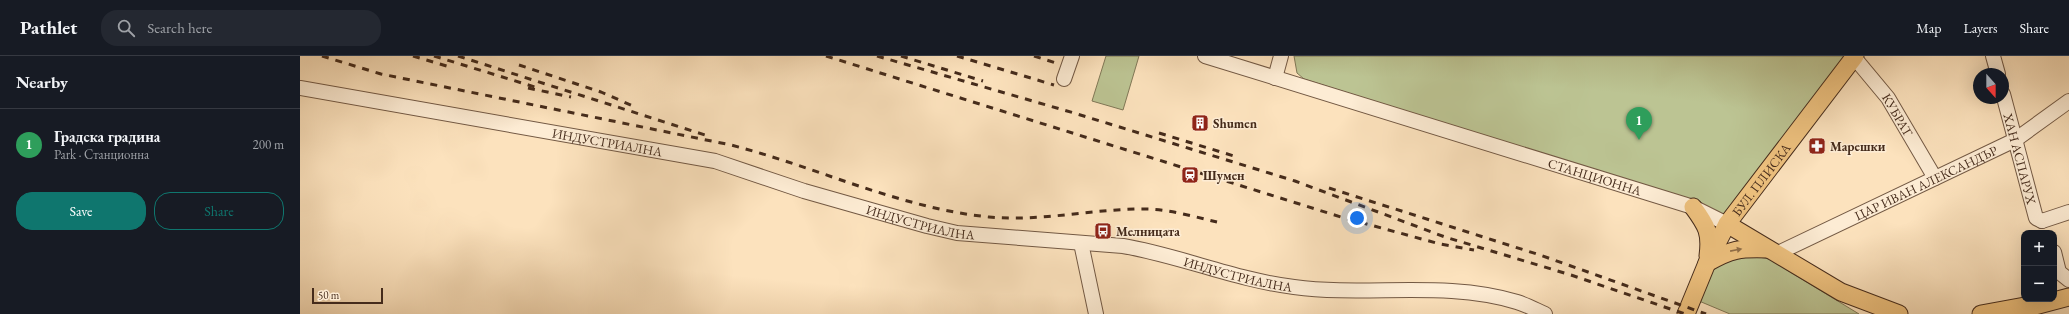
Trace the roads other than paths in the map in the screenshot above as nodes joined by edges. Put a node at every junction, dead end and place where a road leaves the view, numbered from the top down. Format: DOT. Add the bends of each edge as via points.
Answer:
graph roads {
  1 [pos="1072,56"];
  2 [pos="1205,56"];
  3 [pos="1281,56"];
  4 [pos="1854,56"];
  5 [pos="1993,56"];
  6 [pos="1996,68"];
  7 [pos="1274,78"];
  8 [pos="1064,79"];
  9 [pos="300,88"];
  10 [pos="2069,101"];
  11 [pos="2006,104"];
  12 [pos="2015,140"];
  13 [pos="1935,178"];
  14 [pos="1693,207"];
  15 [pos="2069,212"];
  16 [pos="1727,224"];
  17 [pos="2044,227"];
  18 [pos="1081,243"];
  19 [pos="1772,252"];
  20 [pos="1707,263"];
  21 [pos="2057,264"];
  22 [pos="2069,280"];
  23 [pos="1841,292"];
  24 [pos="2069,297"];
  25 [pos="2042,303"];
  26 [pos="1096,314"];
  27 [pos="1545,314"];
  28 [pos="1686,314"];
  29 [pos="1869,314"];
  30 [pos="1875,314"];
  31 [pos="1899,314"];
  32 [pos="1981,314"];
  33 [pos="2011,314"];
  1 -- 8 [label="street"];
  2 -- 7 [label="street, СТАНЦИОННА"];
  3 -- 7 [label="street"];
  4 -- 13 [label="street, КУБРАТ" via="1888,98"];
  4 -- 16 [label="main road, БУЛ. ПЛИСКА"];
  5 -- 6 [label="street"];
  7 -- 14 [label="street, СТАНЦИОННА"];
  9 -- 18 [label="street, ИНДУСТРИАЛНА" via="715,161 804,191 957,233"];
  10 -- 12 [label="street, ЦАР ИВАН АЛЕКСАНДЪР"];
  11 -- 12 [label="street, ХАН АСПАРУХ"];
  12 -- 13 [label="street, ЦАР ИВАН АЛЕКСАНДЪР"];
  12 -- 17 [label="street, ХАН АСПАРУХ" via="2036,218"];
  13 -- 19 [label="street, ЦАР ИВАН АЛЕКСАНДЪР"];
  14 -- 16 [label="street, СТАНЦИОННА"];
  14 -- 20 [label="main road" via="1707,226 1710,241"];
  15 -- 17 [label="street"];
  16 -- 19 [label="main road, СТАНЦИОННА"];
  16 -- 20 [label="main road, БУЛ. ПЛИСКА"];
  18 -- 26 [label="street"];
  18 -- 27 [label="street, ИНДУСТРИАЛНА" via="1145,250 1258,281 1294,287 1334,291 1455,292 1517,302"];
  20 -- 19 [label="main road, one-way" via="1726,252 1736,250"];
  19 -- 23 [label="main road, СТАНЦИОННА"];
  20 -- 28 [label="main road, БУЛ. ПЛИСКА"];
  21 -- 22 [label="street" via="2059,272"];
  23 -- 29 [label="main road"];
  23 -- 30 [label="main road"];
  23 -- 31 [label="main road, СТАНЦИОННА"];
  24 -- 25 [label="main road"];
  25 -- 32 [label="main road"];
  25 -- 33 [label="main road"];
}
